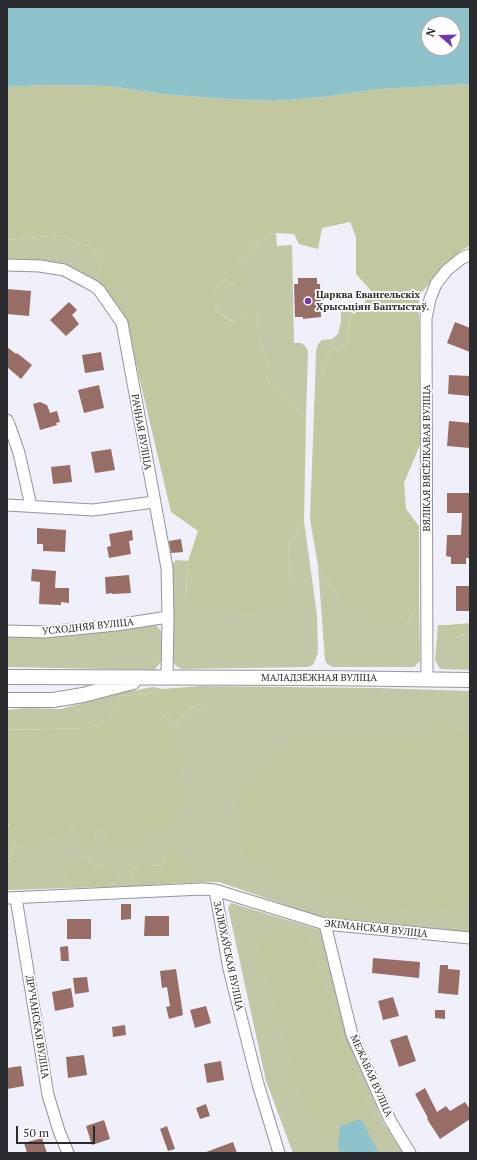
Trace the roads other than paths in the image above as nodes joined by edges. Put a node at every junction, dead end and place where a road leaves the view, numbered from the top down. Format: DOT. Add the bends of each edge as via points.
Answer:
graph roads {
  1 [pos="470,255"];
  2 [pos="7,265"];
  3 [pos="7,420"];
  4 [pos="154,502"];
  5 [pos="7,505"];
  6 [pos="31,506"];
  7 [pos="168,617"];
  8 [pos="7,631"];
  9 [pos="7,677"];
  10 [pos="167,678"];
  11 [pos="427,679"];
  12 [pos="470,680"];
  13 [pos="7,700"];
  14 [pos="215,890"];
  15 [pos="11,898"];
  16 [pos="325,924"];
  17 [pos="470,938"];
  18 [pos="68,1153"];
  19 [pos="279,1153"];
  20 [pos="410,1153"];
  1 -- 11 [label="street, ВЯЛІКАЯ ВЯСЁЛКАВАЯ ВУЛІЦА" via="447,270 436,284 426,318"];
  2 -- 4 [label="street, РАЧНАЯ ВУЛІЦА" via="40,266 70,273 94,286 122,323"];
  3 -- 6 [label="street" via="19,453"];
  4 -- 6 [label="street" via="92,510"];
  4 -- 7 [label="street, РАЧНАЯ ВУЛІЦА" via="167,568"];
  5 -- 6 [label="street"];
  7 -- 8 [label="street, УСХОДНЯЯ ВУЛІЦА" via="40,633"];
  7 -- 10 [label="street, РАЧНАЯ ВУЛІЦА"];
  9 -- 10 [label="main road, МАЛАДЗЁЖНАЯ ВУЛІЦА"];
  10 -- 11 [label="main road, МАЛАДЗЁЖНАЯ ВУЛІЦА"];
  10 -- 13 [label="main road, МАЛАДЗЁЖНАЯ ВУЛІЦА" via="144,680 83,696 53,700"];
  11 -- 12 [label="main road, МАЛАДЗЁЖНАЯ ВУЛІЦА"];
  14 -- 15 [label="street, ЗАЛЮХАЎСКАЯ ВУЛІЦА"];
  14 -- 16 [label="street, ЭКІМАНСКАЯ ВУЛІЦА"];
  14 -- 19 [label="street, ЗАЛЮХАЎСКАЯ ВУЛІЦА" via="229,969 258,1084"];
  15 -- 18 [label="street, ДРУЧАНСКАЯ ВУЛІЦА" via="48,1095"];
  16 -- 17 [label="street, ЭКІМАНСКАЯ ВУЛІЦА"];
  16 -- 20 [label="street, МЕЖАВАЯ ВУЛІЦА" via="352,1035 390,1120"];
}
